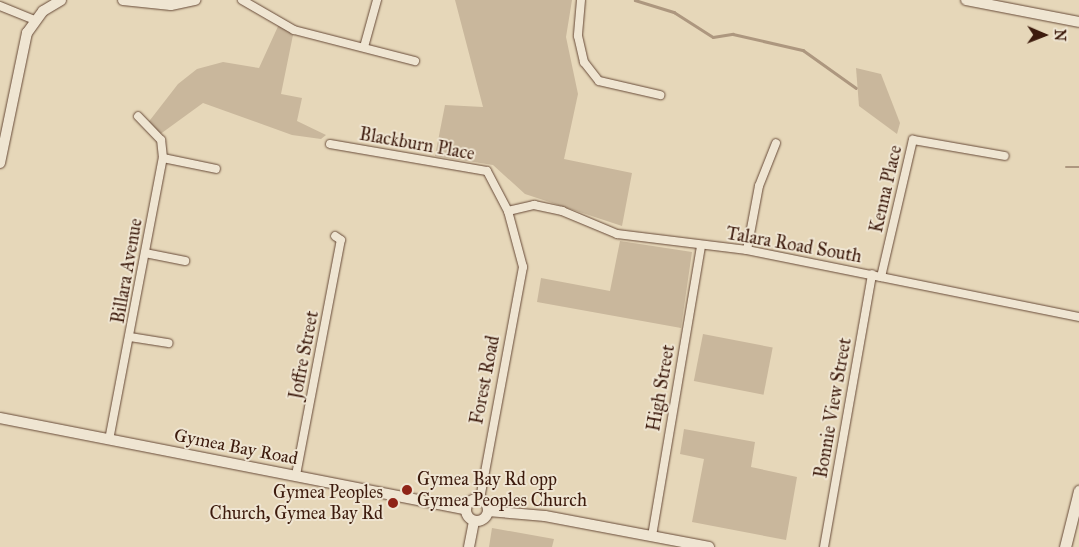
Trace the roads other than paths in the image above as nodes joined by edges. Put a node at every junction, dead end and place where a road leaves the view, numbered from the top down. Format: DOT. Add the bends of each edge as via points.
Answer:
graph roads {
  1 [pos="61,0"];
  2 [pos="123,0"];
  3 [pos="195,0"];
  4 [pos="242,0"];
  5 [pos="377,0"];
  6 [pos="581,0"];
  7 [pos="966,0"];
  8 [pos="0,6"];
  9 [pos="34,20"];
  10 [pos="1079,22"];
  11 [pos="364,47"];
  12 [pos="415,60"];
  13 [pos="660,95"];
  14 [pos="138,116"];
  15 [pos="2,138"];
  16 [pos="776,143"];
  17 [pos="330,144"];
  18 [pos="1004,156"];
  19 [pos="163,158"];
  20 [pos="0,163"];
  21 [pos="216,169"];
  22 [pos="508,211"];
  23 [pos="347,232"];
  24 [pos="701,245"];
  25 [pos="747,250"];
  26 [pos="145,253"];
  27 [pos="185,261"];
  28 [pos="523,267"];
  29 [pos="872,274"];
  30 [pos="881,277"];
  31 [pos="1079,317"];
  32 [pos="130,336"];
  33 [pos="169,343"];
  34 [pos="0,418"];
  35 [pos="109,440"];
  36 [pos="296,475"];
  37 [pos="1079,491"];
  38 [pos="480,498"];
  39 [pos="465,509"];
  40 [pos="488,511"];
  41 [pos="474,521"];
  42 [pos="652,536"];
  43 [pos="469,547"];
  44 [pos="709,547"];
  45 [pos="824,547"];
  46 [pos="1065,547"];
  1 -- 9 [label="street"];
  2 -- 3 [label="street" via="171,5"];
  4 -- 11 [label="street" via="293,30"];
  5 -- 11 [label="street"];
  6 -- 13 [label="street" via="578,36 584,62 599,81"];
  7 -- 10 [label="street"];
  8 -- 9 [label="street"];
  9 -- 15 [label="street" via="15,80"];
  11 -- 12 [label="street"];
  14 -- 19 [label="street, Billara Avenue" via="161,140"];
  15 -- 20 [label="street"];
  16 -- 25 [label="street" via="759,186"];
  17 -- 22 [label="street, Blackburn Place" via="487,171"];
  18 -- 30 [label="street, Kenna Place" via="913,140"];
  19 -- 21 [label="street"];
  19 -- 26 [label="street, Billara Avenue"];
  22 -- 24 [label="street, Talara Road South" via="534,205 562,211 617,234"];
  22 -- 28 [label="street, Blackburn Place"];
  23 -- 36 [label="street, Joffre Street" via="338,238"];
  24 -- 25 [label="street, Talara Road South"];
  24 -- 42 [label="street, High Street"];
  25 -- 29 [label="street, Talara Road South"];
  26 -- 27 [label="street"];
  26 -- 32 [label="street, Billara Avenue"];
  28 -- 38 [label="street, Forest Road"];
  29 -- 30 [label="street, Talara Road South"];
  29 -- 45 [label="street, Bonnie View Street"];
  30 -- 31 [label="street, Talara Road South"];
  32 -- 33 [label="street"];
  32 -- 35 [label="street, Billara Avenue"];
  34 -- 35 [label="street, Gymea Bay Road"];
  35 -- 36 [label="street, Gymea Bay Road"];
  36 -- 39 [label="street, Gymea Bay Road"];
  37 -- 46 [label="main road"];
  38 -- 39 [label="street" via="472,499"];
  38 -- 40 [label="street"];
  39 -- 41 [label="street"];
  40 -- 41 [label="street" via="485,518"];
  40 -- 42 [label="street"];
  41 -- 43 [label="street"];
  42 -- 44 [label="street"];
}
